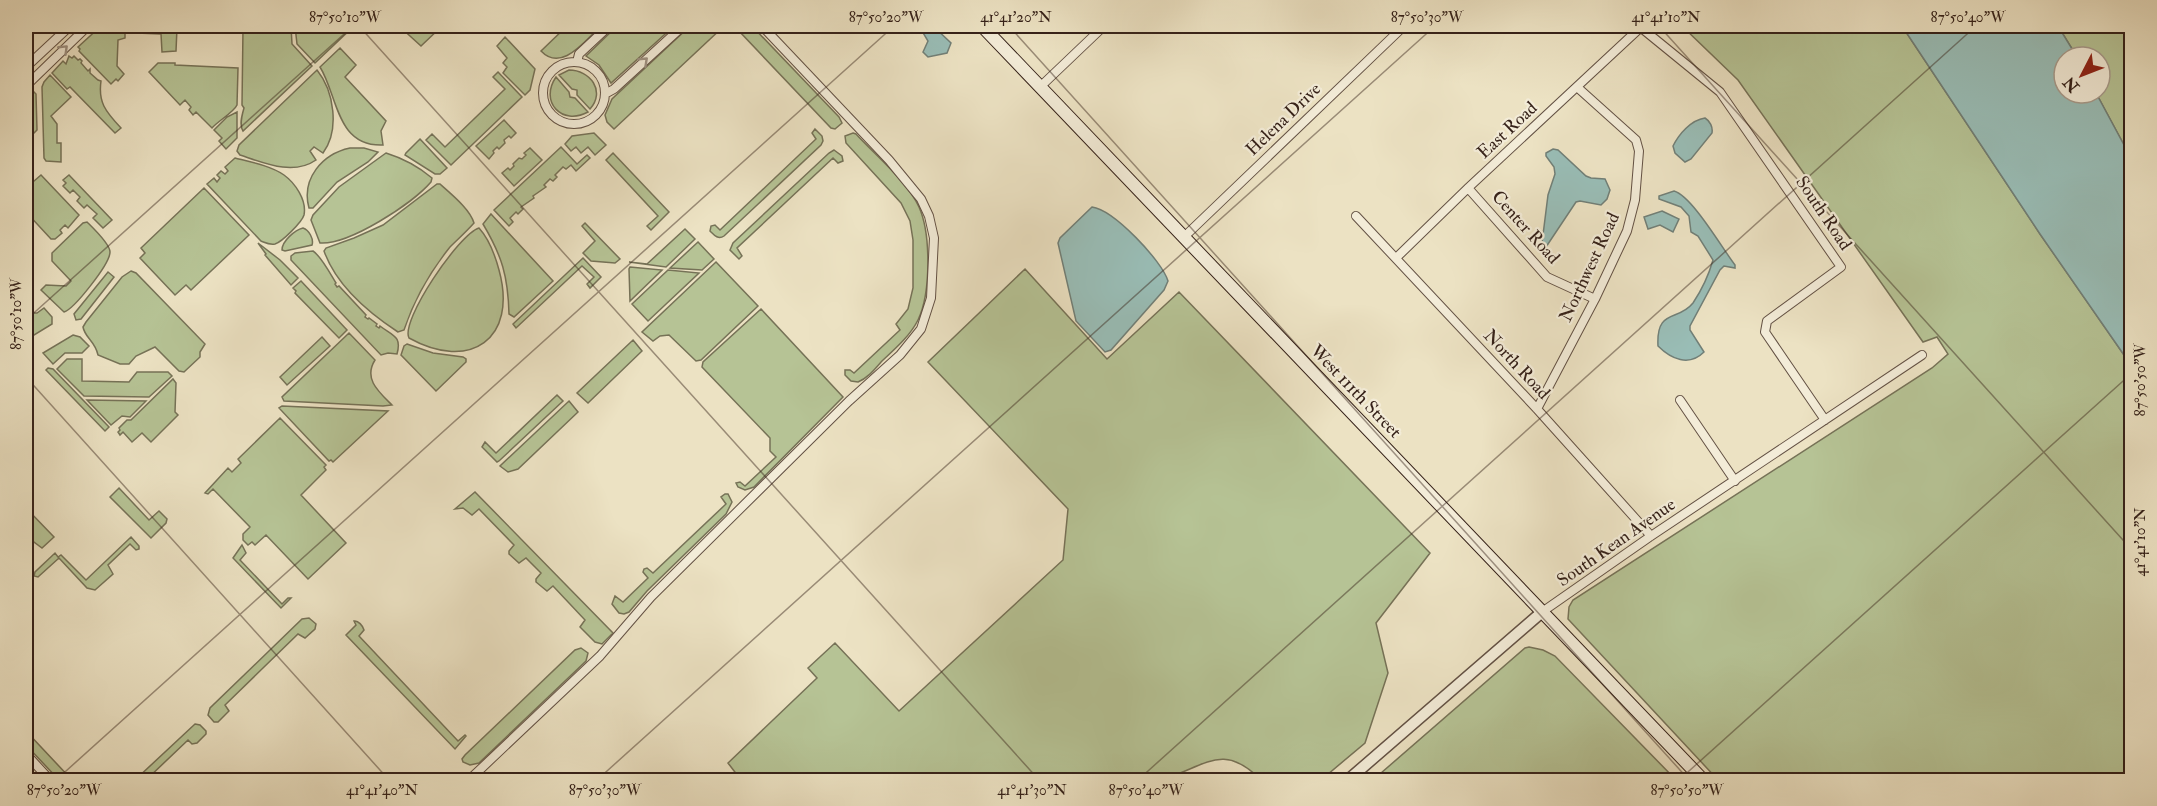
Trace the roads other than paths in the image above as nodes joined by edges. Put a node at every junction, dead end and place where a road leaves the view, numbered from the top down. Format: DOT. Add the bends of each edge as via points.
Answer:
graph roads {
  1 [pos="70,26"];
  2 [pos="88,26"];
  3 [pos="609,26"];
  4 [pos="682,26"];
  5 [pos="762,26"];
  6 [pos="982,26"];
  7 [pos="1104,26"];
  8 [pos="1404,26"];
  9 [pos="1640,26"];
  10 [pos="577,62"];
  11 [pos="26,67"];
  12 [pos="26,86"];
  13 [pos="1040,87"];
  14 [pos="1577,87"];
  15 [pos="605,94"];
  16 [pos="1468,188"];
  17 [pos="1356,216"];
  18 [pos="1184,237"];
  19 [pos="1396,258"];
  20 [pos="1595,299"];
  21 [pos="1922,355"];
  22 [pos="1680,400"];
  23 [pos="1537,409"];
  24 [pos="1825,420"];
  25 [pos="1735,481"];
  26 [pos="1651,536"];
  27 [pos="1542,612"];
  28 [pos="26,754"];
  29 [pos="50,780"];
  30 [pos="469,780"];
  31 [pos="1348,780"];
  32 [pos="1703,780"];
  1 -- 11 [label="street"];
  12 -- 2 [label="street, one-way"];
  3 -- 10 [label="street" via="579,54"];
  15 -- 4 [label="street, one-way"];
  5 -- 30 [label="street" via="921,199 934,238 931,298 921,328 900,355 651,597 600,656"];
  6 -- 13 [label="main road, West 111th Street"];
  7 -- 13 [label="street"];
  8 -- 18 [label="street, Helena Drive"];
  9 -- 14 [label="street, East Road"];
  9 -- 24 [label="street, South Road" via="1720,92 1841,267 1767,321 1764,332"];
  10 -- 15 [label="street" via="594,69"];
  10 -- 15 [label="street" via="560,65 543,84 544,105 550,115 559,121 580,124 601,110"];
  13 -- 18 [label="main road, West 111th Street"];
  14 -- 16 [label="street, East Road"];
  14 -- 20 [label="street, Northwest Road" via="1630,132 1639,150 1635,200 1627,231"];
  16 -- 19 [label="street, East Road"];
  16 -- 20 [label="street, Center Road" via="1547,278"];
  17 -- 19 [label="street, North Road"];
  18 -- 27 [label="main road, West 111th Street"];
  19 -- 23 [label="street, North Road"];
  20 -- 23 [label="street, Northwest Road"];
  21 -- 24 [label="street, South Kean Avenue"];
  22 -- 25 [label="street"];
  23 -- 26 [label="street, North Road"];
  24 -- 25 [label="street, South Kean Avenue"];
  25 -- 26 [label="street, South Kean Avenue"];
  26 -- 27 [label="street, South Kean Avenue"];
  27 -- 31 [label="street, South Kean Avenue"];
  27 -- 32 [label="main road, West 111th Street"];
  28 -- 29 [label="street"];
}
